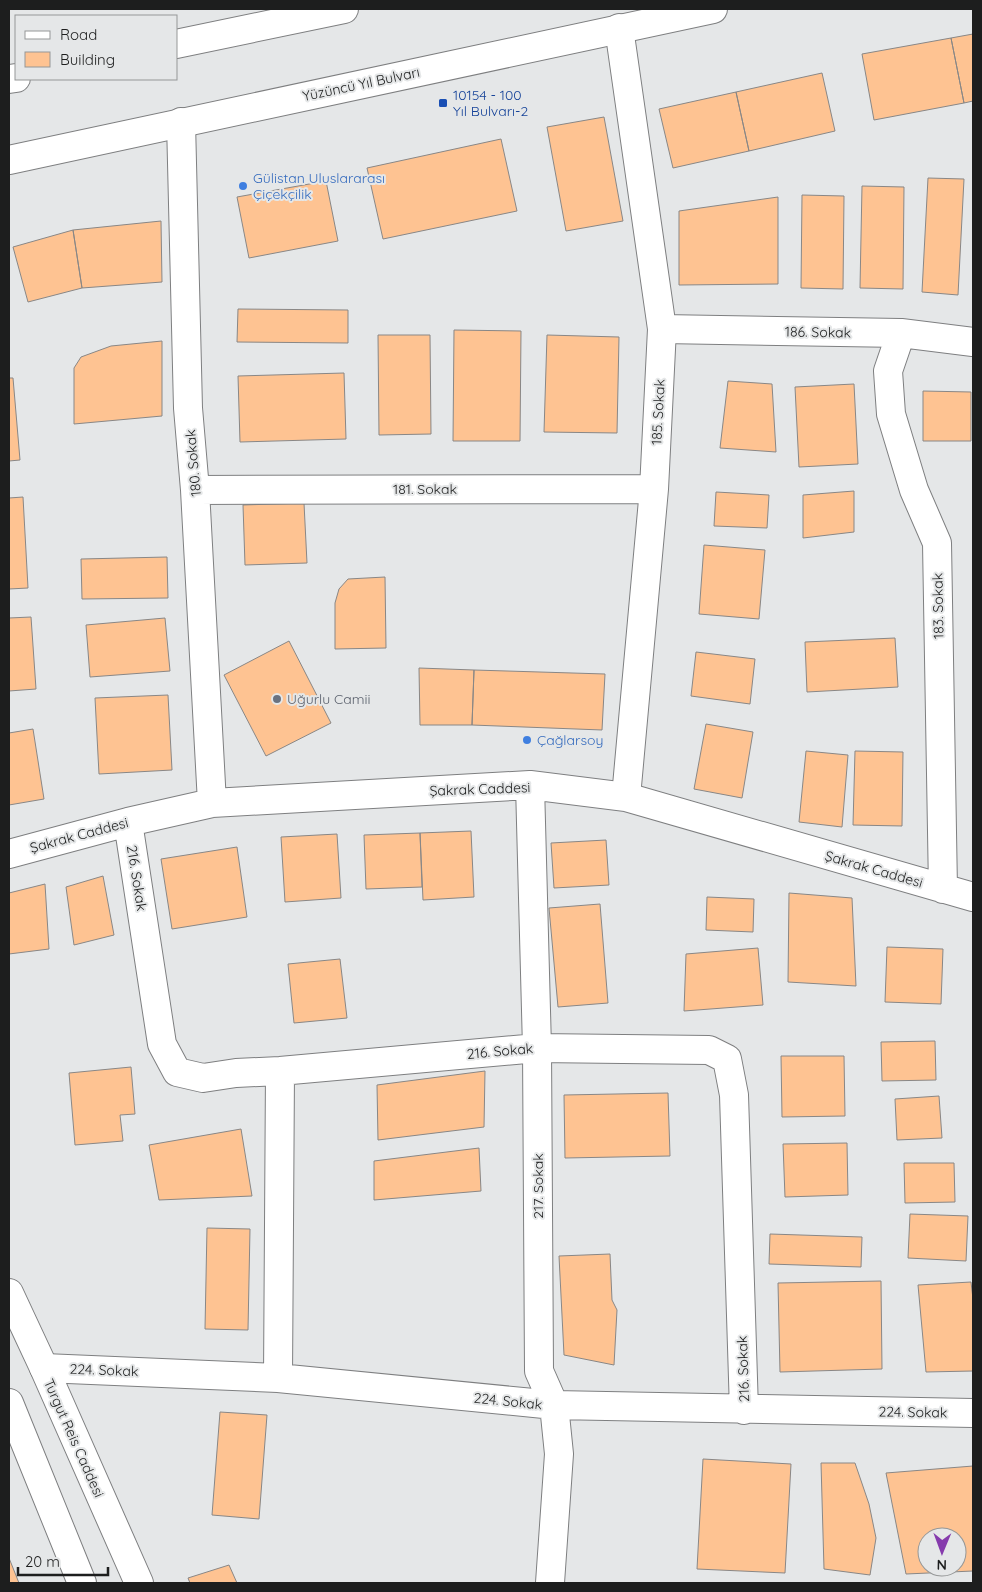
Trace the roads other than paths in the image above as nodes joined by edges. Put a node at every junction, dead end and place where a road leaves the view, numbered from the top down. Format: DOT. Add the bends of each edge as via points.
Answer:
graph roads {
  1 [pos="344,9"];
  2 [pos="713,9"];
  3 [pos="619,28"];
  4 [pos="178,44"];
  5 [pos="181,122"];
  6 [pos="9,160"];
  7 [pos="662,329"];
  8 [pos="901,333"];
  9 [pos="973,342"];
  10 [pos="654,489"];
  11 [pos="195,490"];
  12 [pos="530,785"];
  13 [pos="626,797"];
  14 [pos="212,803"];
  15 [pos="128,822"];
  16 [pos="9,854"];
  17 [pos="943,889"];
  18 [pos="973,900"];
  19 [pos="537,1048"];
  20 [pos="280,1071"];
  21 [pos="9,1293"];
  22 [pos="44,1368"];
  23 [pos="278,1378"];
  24 [pos="9,1403"];
  25 [pos="554,1406"];
  26 [pos="744,1410"];
  27 [pos="973,1413"];
  28 [pos="82,1583"];
  29 [pos="138,1583"];
  30 [pos="550,1583"];
  1 -- 4 [label="street"];
  2 -- 3 [label="street, Yüzüncü Yıl Bulvarı"];
  3 -- 5 [label="street, Yüzüncü Yıl Bulvarı"];
  3 -- 7 [label="street, 185. Sokak"];
  5 -- 6 [label="street, Yüzüncü Yıl Bulvarı"];
  5 -- 11 [label="street, 180. Sokak" via="188,408"];
  7 -- 8 [label="street, 186. Sokak"];
  7 -- 10 [label="street, 185. Sokak"];
  8 -- 9 [label="street, 186. Sokak"];
  8 -- 17 [label="street, 183. Sokak" via="888,372 891,414 914,490 937,543"];
  10 -- 11 [label="street, 181. Sokak"];
  10 -- 13 [label="street, 185. Sokak"];
  11 -- 14 [label="street, 180. Sokak"];
  12 -- 13 [label="street, Şakrak Caddesi"];
  12 -- 14 [label="street, Şakrak Caddesi"];
  12 -- 19 [label="street, 217. Sokak"];
  13 -- 17 [label="street, Şakrak Caddesi"];
  14 -- 15 [label="street, Şakrak Caddesi"];
  15 -- 16 [label="street, Şakrak Caddesi"];
  15 -- 20 [label="street, 216. Sokak" via="162,1044 177,1072 202,1078"];
  17 -- 18 [label="street, Şakrak Caddesi"];
  19 -- 20 [label="street, 216. Sokak"];
  19 -- 25 [label="street, 217. Sokak" via="538,1371"];
  19 -- 26 [label="street, 216. Sokak" via="709,1050 727,1059 734,1095"];
  20 -- 23 [label="street"];
  21 -- 22 [label="street, Turgut Reis Caddesi"];
  22 -- 23 [label="street, 224. Sokak"];
  22 -- 29 [label="street, Turgut Reis Caddesi"];
  23 -- 25 [label="street, 224. Sokak"];
  24 -- 28 [label="street"];
  25 -- 26 [label="street, 224. Sokak"];
  25 -- 30 [label="street, 217. Sokak" via="560,1454"];
  26 -- 27 [label="street, 224. Sokak"];
}
